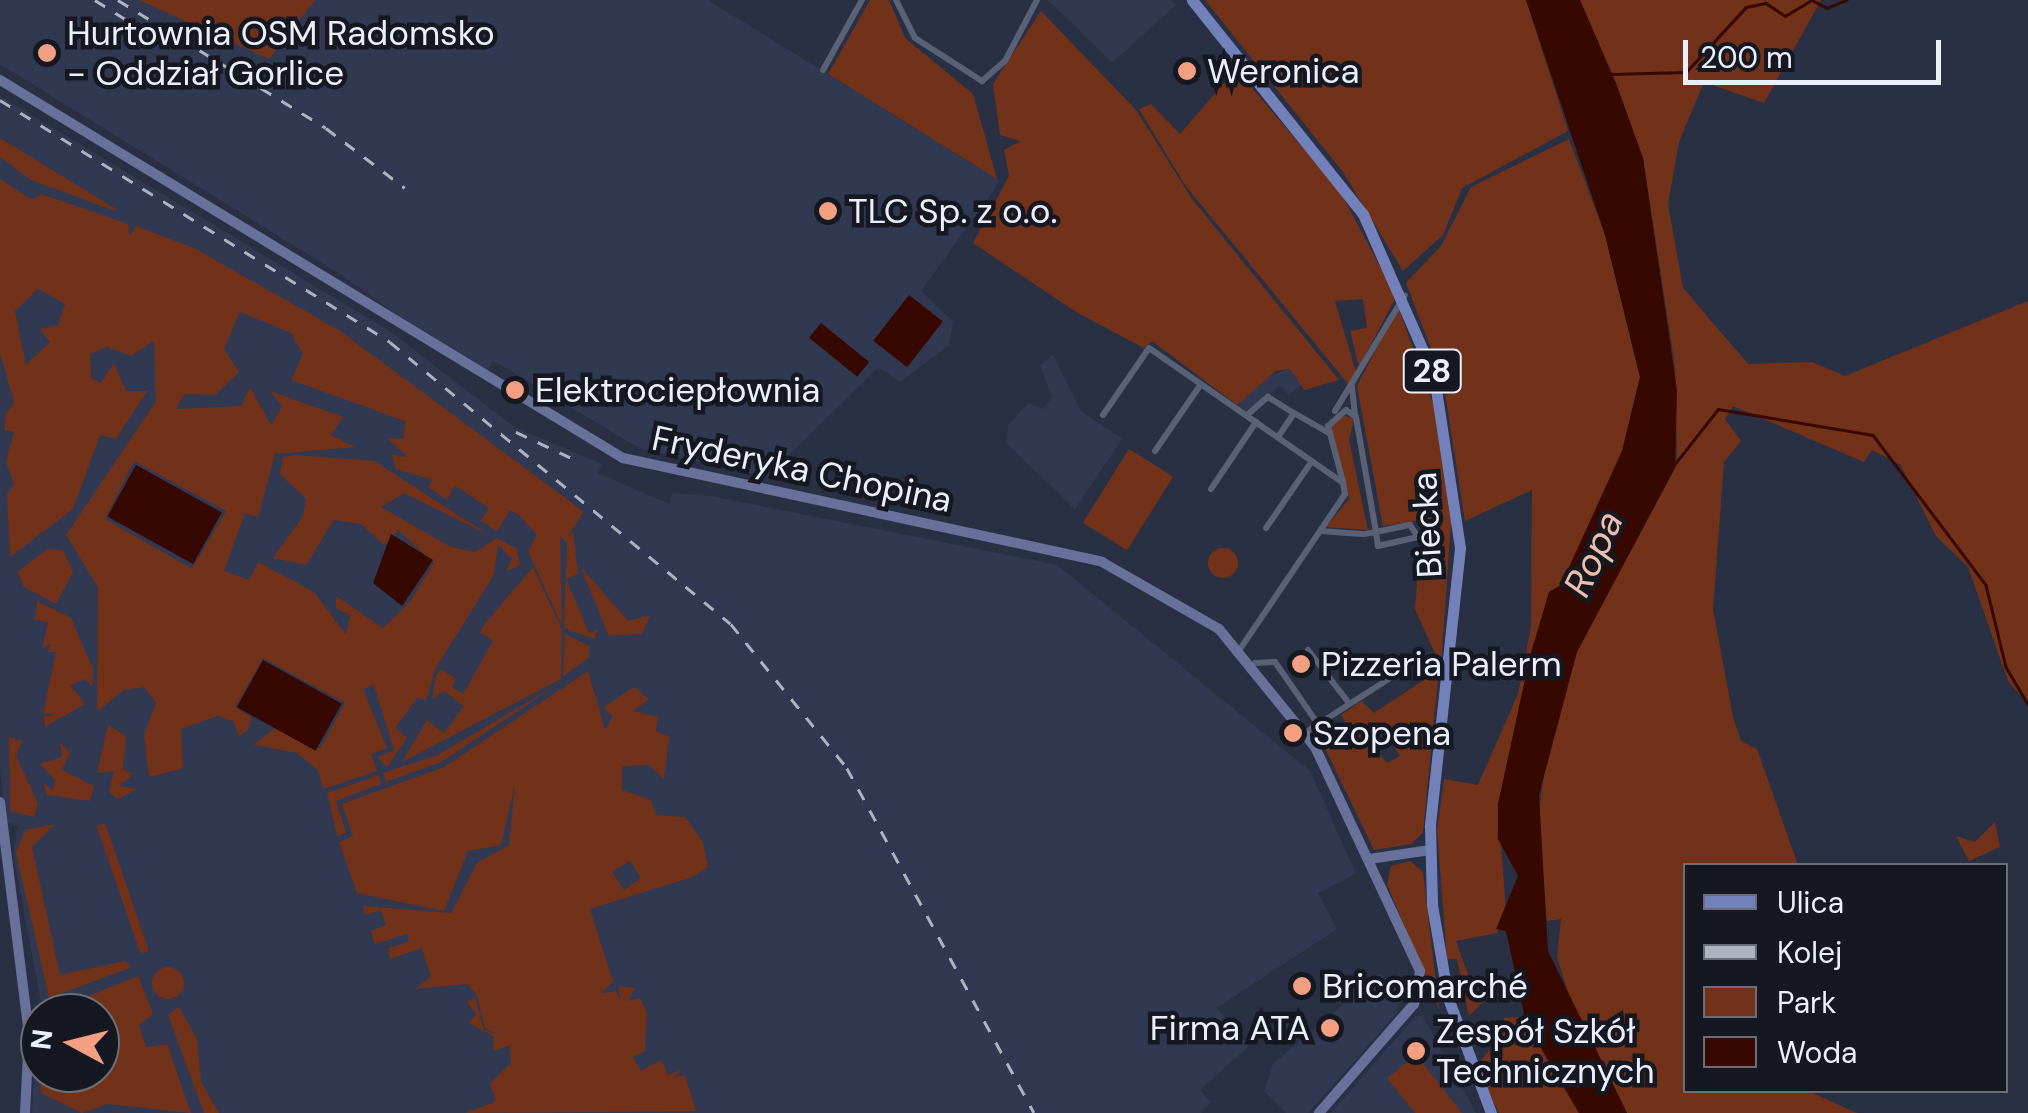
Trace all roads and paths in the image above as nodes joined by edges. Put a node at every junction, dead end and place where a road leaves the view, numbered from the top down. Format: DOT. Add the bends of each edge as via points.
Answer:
graph roads {
  1 [pos="862,0"];
  2 [pos="896,0"];
  3 [pos="1037,0"];
  4 [pos="1192,0"];
  5 [pos="823,70"];
  6 [pos="0,80"];
  7 [pos="1405,295"];
  8 [pos="1354,381"];
  9 [pos="1201,384"];
  10 [pos="1335,412"];
  11 [pos="1294,414"];
  12 [pos="1103,415"];
  13 [pos="1247,416"];
  14 [pos="1356,417"];
  15 [pos="1256,422"];
  16 [pos="1330,433"];
  17 [pos="1278,437"];
  18 [pos="1155,450"];
  19 [pos="1312,461"];
  20 [pos="1343,483"];
  21 [pos="1210,489"];
  22 [pos="1266,528"];
  23 [pos="1320,530"];
  24 [pos="1376,532"];
  25 [pos="1240,649"];
  26 [pos="1308,650"];
  27 [pos="1254,663"];
  28 [pos="1401,671"];
  29 [pos="1348,702"];
  30 [pos="1318,724"];
  31 [pos="1306,732"];
  32 [pos="0,802"];
  33 [pos="1430,850"];
  34 [pos="1369,859"];
  35 [pos="25,1113"];
  36 [pos="1319,1113"];
  37 [pos="1490,1113"];
  1 -- 5 [label="street"];
  2 -- 3 [label="street" via="914,38 982,81 1005,61"];
  4 -- 7 [label="main road, Biecka / 28" via="1346,189"];
  6 -- 25 [label="street, Fryderyka Chopina" via="607,451 682,477 1102,562 1182,602"];
  7 -- 8 [label="street"];
  7 -- 33 [label="main road, Biecka / 28" via="1447,430 1460,548"];
  8 -- 10 [label="street"];
  8 -- 14 [label="street"];
  9 -- 12 [label="street" via="1149,348"];
  9 -- 13 [label="street"];
  9 -- 18 [label="street"];
  10 -- 14 [label="street"];
  10 -- 16 [label="street"];
  11 -- 13 [label="street" via="1268,398"];
  11 -- 16 [label="street"];
  11 -- 17 [label="street"];
  13 -- 15 [label="street"];
  14 -- 24 [label="street"];
  15 -- 17 [label="street"];
  15 -- 21 [label="street"];
  16 -- 20 [label="street"];
  17 -- 19 [label="street"];
  19 -- 20 [label="street"];
  19 -- 22 [label="street"];
  20 -- 23 [label="street"];
  23 -- 24 [label="street"];
  23 -- 25 [label="street"];
  24 -- 24 [label="street" via="1410,525 1418,537 1378,546"];
  25 -- 27 [label="street, Fryderyka Chopina"];
  26 -- 29 [label="street"];
  27 -- 30 [label="street" via="1275,662"];
  27 -- 31 [label="street, Fryderyka Chopina"];
  28 -- 29 [label="street"];
  29 -- 30 [label="street"];
  30 -- 31 [label="street"];
  31 -- 34 [label="street, Fryderyka Chopina"];
  32 -- 35 [label="street" via="29,1036"];
  33 -- 34 [label="street"];
  33 -- 37 [label="main road, Biecka / 28" via="1446,986"];
  34 -- 36 [label="street, Fryderyka Chopina" via="1422,984"];
}
